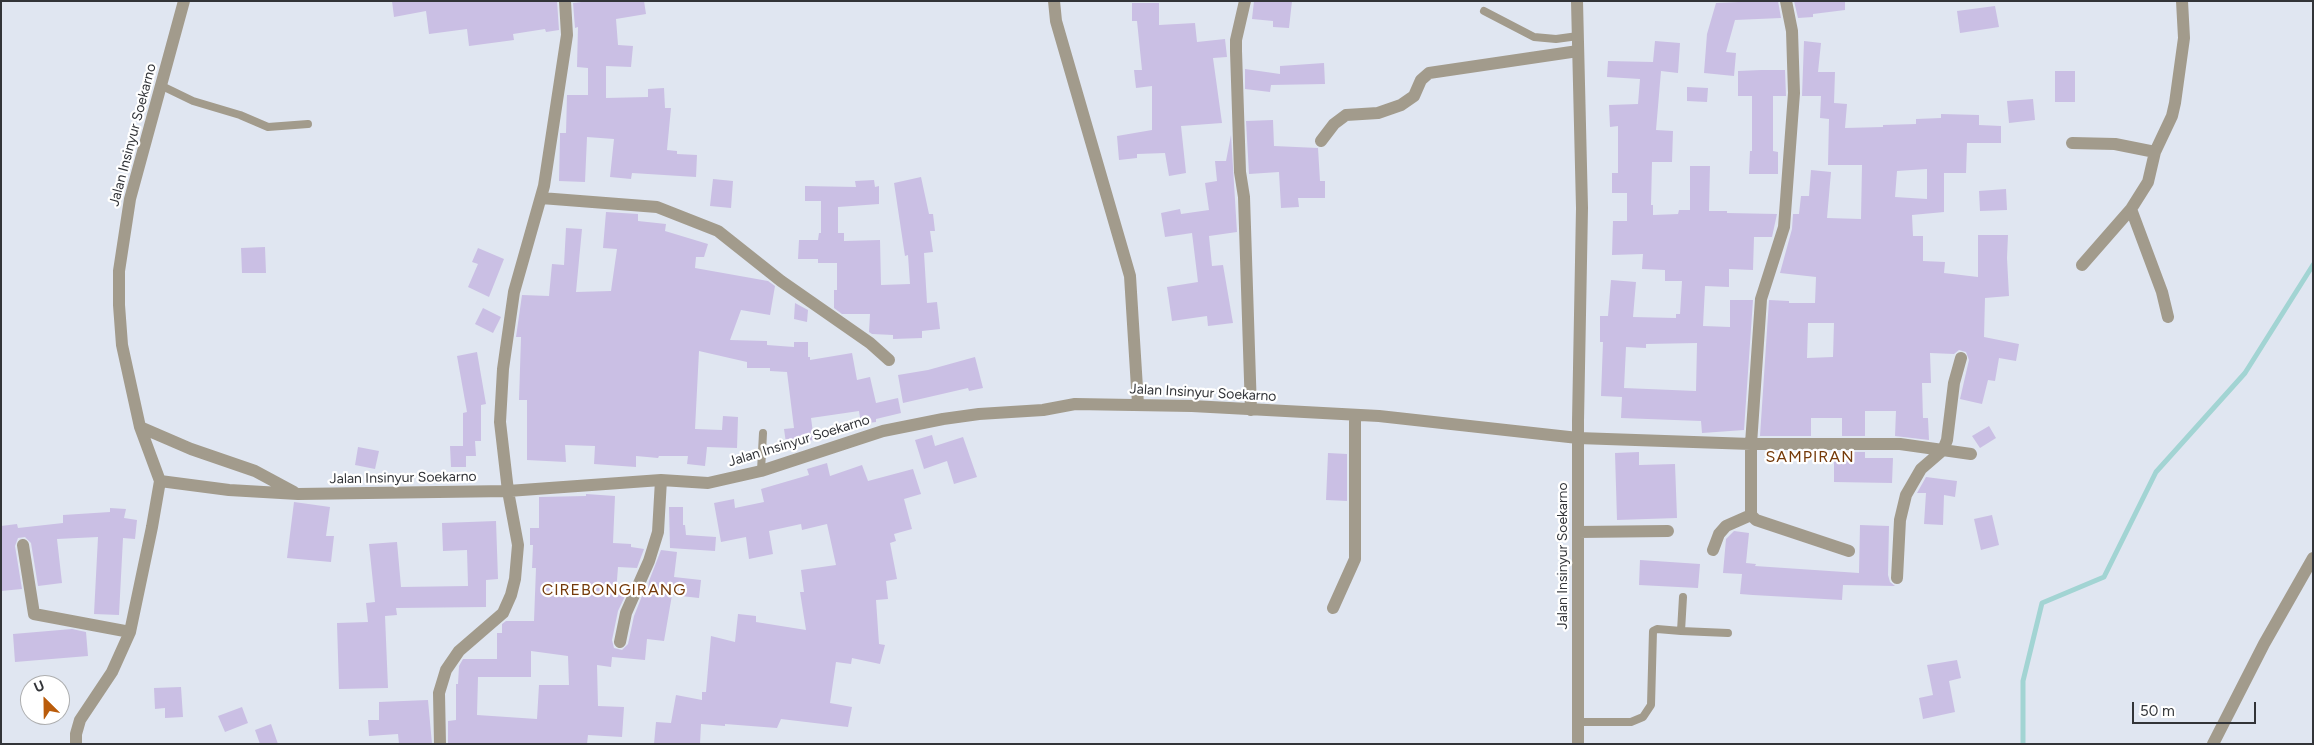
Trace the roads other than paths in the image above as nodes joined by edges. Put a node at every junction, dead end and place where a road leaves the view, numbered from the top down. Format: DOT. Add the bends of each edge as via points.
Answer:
graph roads {
  1 [pos="184,1"];
  2 [pos="565,1"];
  3 [pos="1054,1"];
  4 [pos="1245,1"];
  5 [pos="1577,1"];
  6 [pos="1786,1"];
  7 [pos="2182,1"];
  8 [pos="1484,11"];
  9 [pos="1578,36"];
  10 [pos="1578,51"];
  11 [pos="162,86"];
  12 [pos="308,124"];
  13 [pos="1321,141"];
  14 [pos="2072,143"];
  15 [pos="2155,152"];
  16 [pos="542,193"];
  17 [pos="2131,209"];
  18 [pos="2082,266"];
  19 [pos="2168,318"];
  20 [pos="1961,358"];
  21 [pos="889,360"];
  22 [pos="1138,404"];
  23 [pos="1251,410"];
  24 [pos="1355,415"];
  25 [pos="140,427"];
  26 [pos="763,433"];
  27 [pos="1578,438"];
  28 [pos="1751,444"];
  29 [pos="1943,450"];
  30 [pos="1971,454"];
  31 [pos="761,471"];
  32 [pos="661,480"];
  33 [pos="164,482"];
  34 [pos="508,491"];
  35 [pos="298,494"];
  36 [pos="1751,515"];
  37 [pos="1668,531"];
  38 [pos="1578,532"];
  39 [pos="24,545"];
  40 [pos="1713,550"];
  41 [pos="1849,551"];
  42 [pos="2313,558"];
  43 [pos="1897,578"];
  44 [pos="1683,597"];
  45 [pos="1333,608"];
  46 [pos="1681,631"];
  47 [pos="130,632"];
  48 [pos="1728,634"];
  49 [pos="620,642"];
  50 [pos="1578,722"];
  51 [pos="76,744"];
  52 [pos="440,744"];
  53 [pos="1578,744"];
  54 [pos="2213,744"];
  1 -- 11 [label="street, Jalan Insinyur Soekarno"];
  2 -- 16 [label="street" via="567,35"];
  3 -- 22 [label="street" via="1056,21 1130,276"];
  4 -- 23 [label="street" via="1236,51"];
  5 -- 9 [label="street"];
  6 -- 28 [label="street" via="1792,31 1794,93 1786,214 1761,299"];
  7 -- 15 [label="street" via="2184,38 2175,103"];
  8 -- 9 [label="lane" via="1534,37"];
  9 -- 10 [label="street"];
  10 -- 13 [label="street" via="1429,72 1421,80 1414,96 1401,105 1378,113 1346,115"];
  10 -- 27 [label="street" via="1582,208"];
  11 -- 12 [label="lane" via="193,101 268,127"];
  11 -- 25 [label="street, Jalan Insinyur Soekarno" via="130,199 119,271 122,345"];
  14 -- 15 [label="street" via="2115,144"];
  15 -- 17 [label="street" via="2148,182"];
  16 -- 21 [label="street" via="579,203 656,207 718,231"];
  16 -- 34 [label="street" via="514,292 505,350 500,422"];
  17 -- 18 [label="street"];
  17 -- 19 [label="street" via="2162,292"];
  20 -- 29 [label="street"];
  22 -- 23 [label="street, Jalan Insinyur Soekarno"];
  22 -- 31 [label="street, Jalan Insinyur Soekarno" via="1076,404 979,414 883,431"];
  23 -- 24 [label="street, Jalan Insinyur Soekarno"];
  24 -- 27 [label="street, Jalan Insinyur Soekarno"];
  24 -- 45 [label="street" via="1355,559"];
  25 -- 33 [label="street"];
  25 -- 35 [label="street, Jalan Insinyur Soekarno" via="255,471"];
  26 -- 31 [label="lane"];
  27 -- 28 [label="street"];
  27 -- 38 [label="street, Jalan Insinyur Soekarno"];
  28 -- 29 [label="street" via="1900,444"];
  28 -- 36 [label="street"];
  29 -- 30 [label="street"];
  29 -- 43 [label="street" via="1921,469 1906,495 1900,520"];
  31 -- 32 [label="street, Jalan Insinyur Soekarno" via="708,483"];
  32 -- 34 [label="street, Jalan Insinyur Soekarno"];
  32 -- 49 [label="street" via="658,532 626,613"];
  33 -- 35 [label="street"];
  33 -- 47 [label="street"];
  34 -- 35 [label="street, Jalan Insinyur Soekarno"];
  34 -- 52 [label="street" via="518,545 511,595 503,613 459,651 446,670 439,692"];
  36 -- 40 [label="street" via="1726,526"];
  36 -- 41 [label="street" via="1756,520"];
  37 -- 38 [label="street"];
  38 -- 50 [label="street, Jalan Insinyur Soekarno"];
  39 -- 47 [label="street" via="34,614"];
  42 -- 54 [label="street"];
  44 -- 46 [label="lane"];
  46 -- 48 [label="lane"];
  46 -- 50 [label="lane" via="1653,631 1651,704 1644,717 1631,722"];
  47 -- 51 [label="street" via="112,672 80,720"];
  50 -- 53 [label="street, Jalan Insinyur Soekarno"];
}
